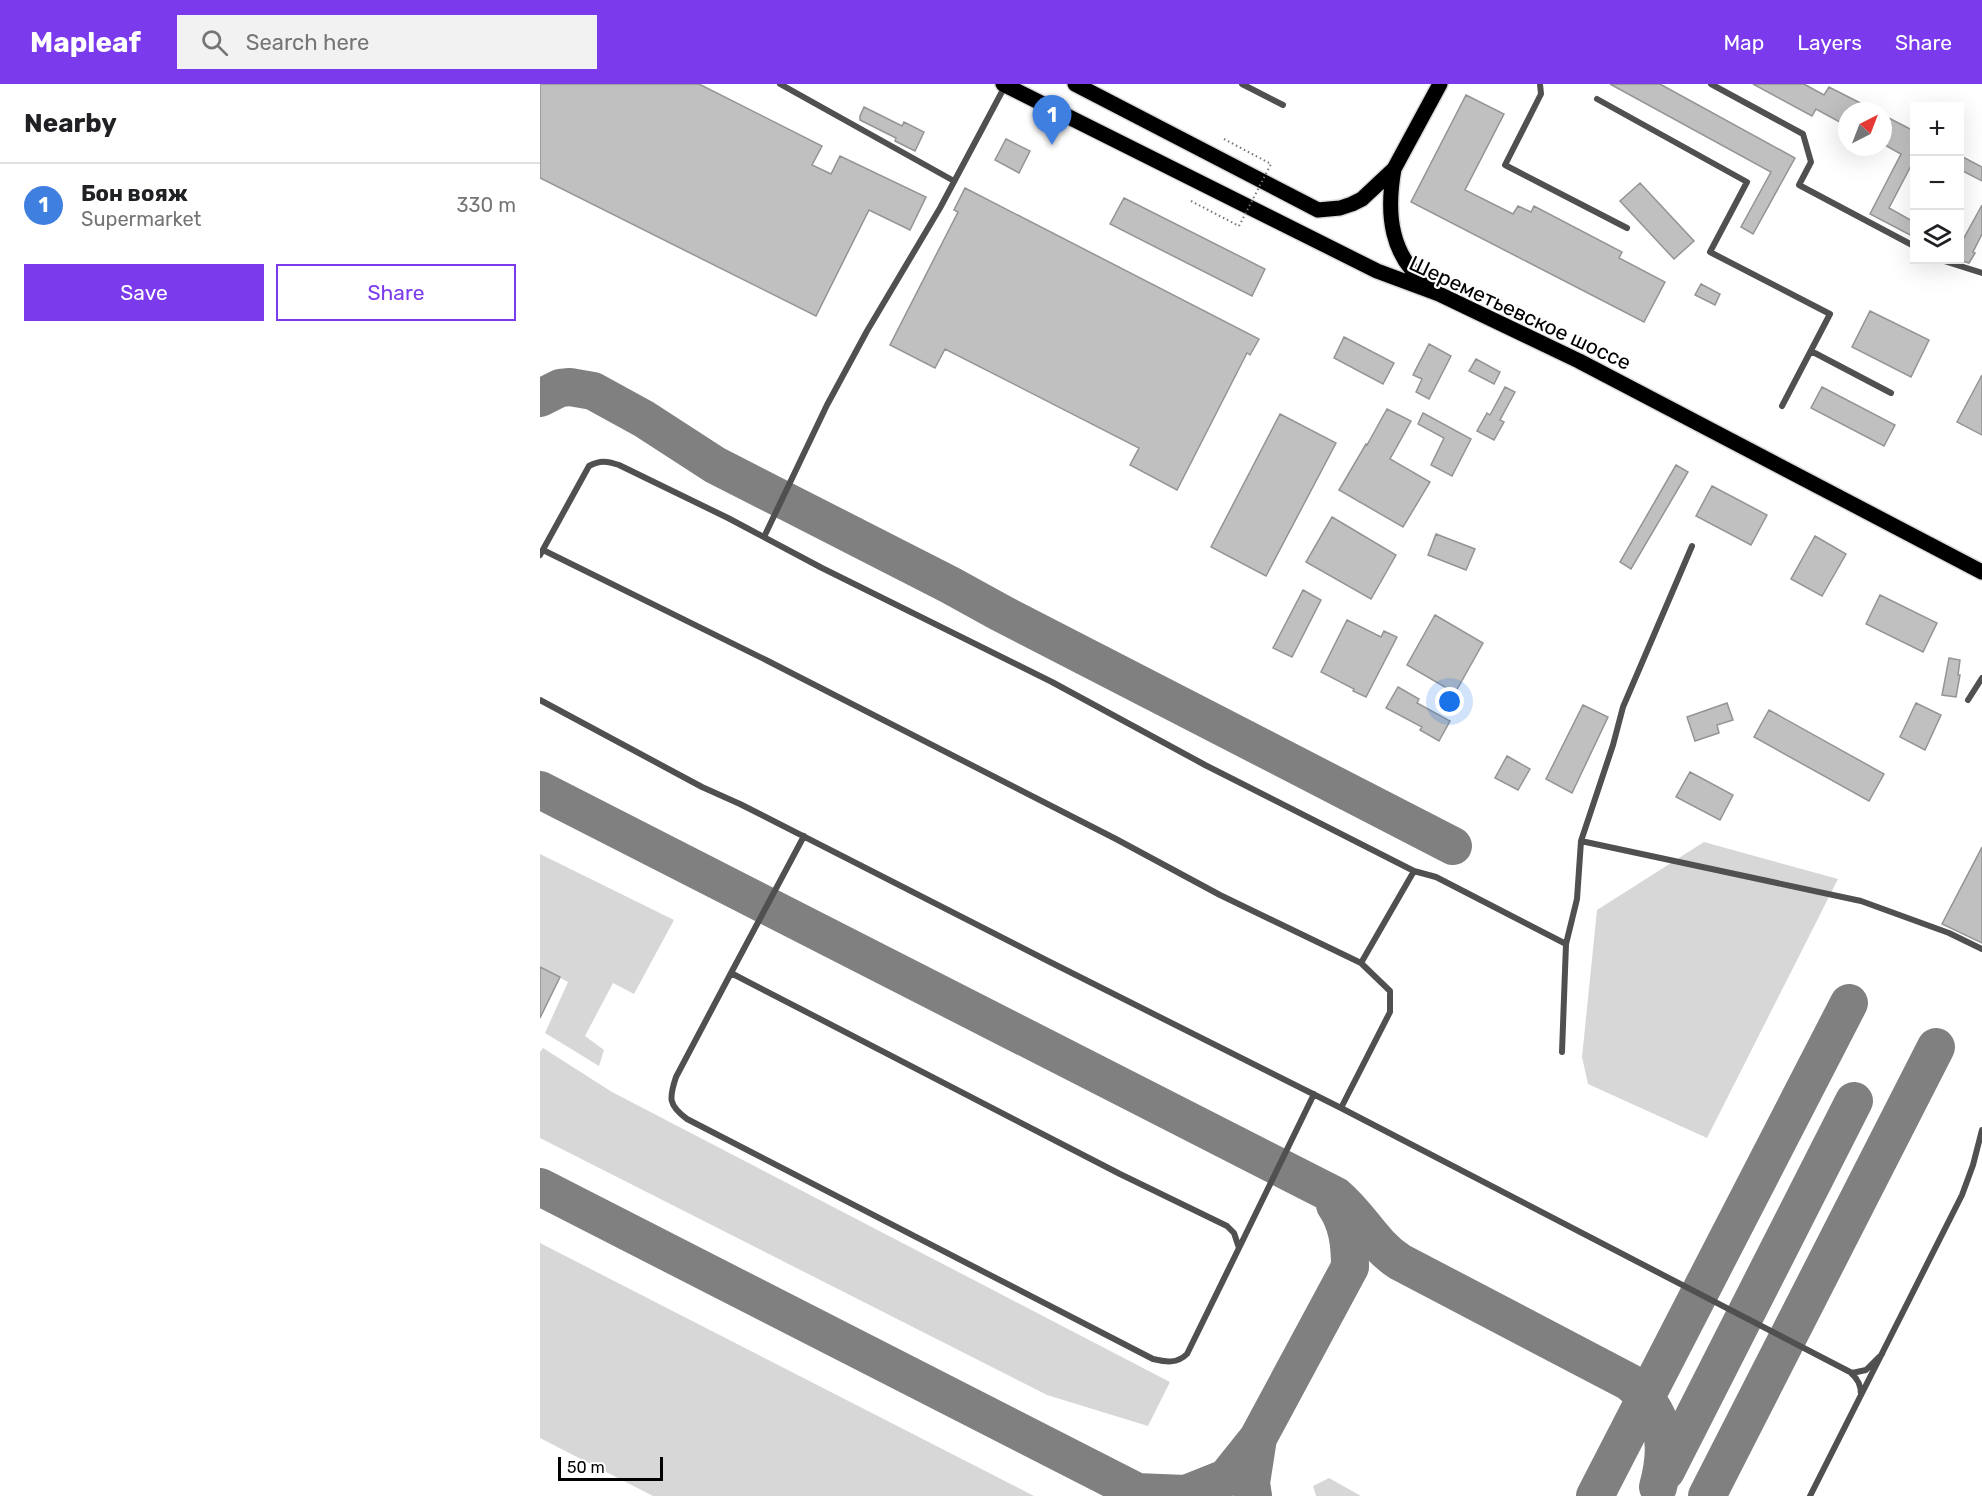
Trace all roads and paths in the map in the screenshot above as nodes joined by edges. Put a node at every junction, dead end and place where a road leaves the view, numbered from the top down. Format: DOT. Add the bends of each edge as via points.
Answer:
graph roads {
  1 [pos="780,84"];
  2 [pos="1075,84"];
  3 [pos="1242,84"];
  4 [pos="1440,84"];
  5 [pos="1540,84"];
  6 [pos="1711,84"];
  7 [pos="1004,85"];
  8 [pos="1597,99"];
  9 [pos="1283,105"];
  10 [pos="1224,139"];
  11 [pos="1394,169"];
  12 [pos="954,181"];
  13 [pos="1191,201"];
  14 [pos="1627,228"];
  15 [pos="1910,244"];
  16 [pos="1954,264"];
  17 [pos="1982,273"];
  18 [pos="1439,294"];
  19 [pos="1811,351"];
  20 [pos="1891,393"];
  21 [pos="1782,406"];
  22 [pos="764,537"];
  23 [pos="1692,546"];
  24 [pos="541,552"];
  25 [pos="1982,572"];
  26 [pos="1982,678"];
  27 [pos="540,700"];
  28 [pos="1968,700"];
  29 [pos="804,836"];
  30 [pos="1581,841"];
  31 [pos="1414,871"];
  32 [pos="1566,944"];
  33 [pos="1982,949"];
  34 [pos="1361,963"];
  35 [pos="731,974"];
  36 [pos="1562,1052"];
  37 [pos="1314,1094"];
  38 [pos="1341,1108"];
  39 [pos="1982,1130"];
  40 [pos="1239,1248"];
  41 [pos="1882,1354"];
  42 [pos="1852,1373"];
  43 [pos="1861,1395"];
  44 [pos="1811,1496"];
  1 -- 12 [label="lane"];
  2 -- 11 [label="main road" via="1318,210 1340,208 1362,199"];
  3 -- 9 [label="lane"];
  4 -- 11 [label="main road"];
  5 -- 14 [label="lane" via="1541,94 1505,165"];
  6 -- 15 [label="lane" via="1803,134 1811,162 1799,185"];
  7 -- 12 [label="lane"];
  7 -- 18 [label="main road, Шереметьевское шоссе" via="1377,271"];
  8 -- 19 [label="lane" via="1747,182 1710,252 1830,314"];
  10 -- 13 [label="path, bridge" via="1271,164 1239,225"];
  11 -- 18 [label="main road" via="1390,192 1393,234 1410,268"];
  12 -- 22 [label="lane" via="827,405"];
  16 -- 17 [label="lane"];
  18 -- 25 [label="main road, Шереметьевское шоссе" via="1579,361"];
  19 -- 20 [label="lane"];
  19 -- 21 [label="lane"];
  22 -- 24 [label="lane" via="605,460 589,466"];
  22 -- 31 [label="lane"];
  23 -- 30 [label="lane" via="1623,707"];
  24 -- 34 [label="lane" via="766,660 1220,895"];
  26 -- 28 [label="lane"];
  27 -- 29 [label="lane" via="702,787"];
  29 -- 35 [label="lane"];
  29 -- 37 [label="lane"];
  30 -- 32 [label="lane" via="1577,899"];
  30 -- 33 [label="lane" via="1861,901"];
  31 -- 32 [label="lane" via="1436,877"];
  31 -- 34 [label="lane"];
  32 -- 36 [label="lane"];
  34 -- 38 [label="lane" via="1390,991 1390,1012"];
  35 -- 40 [label="lane" via="1227,1226"];
  35 -- 40 [label="lane" via="671,1091 672,1106 687,1119 1164,1361 1182,1359 1187,1354"];
  37 -- 38 [label="lane"];
  37 -- 40 [label="lane"];
  38 -- 42 [label="lane"];
  39 -- 41 [label="lane" via="1962,1195"];
  41 -- 42 [label="lane" via="1866,1370"];
  41 -- 43 [label="lane"];
  42 -- 43 [label="lane"];
  43 -- 44 [label="lane"];
}
